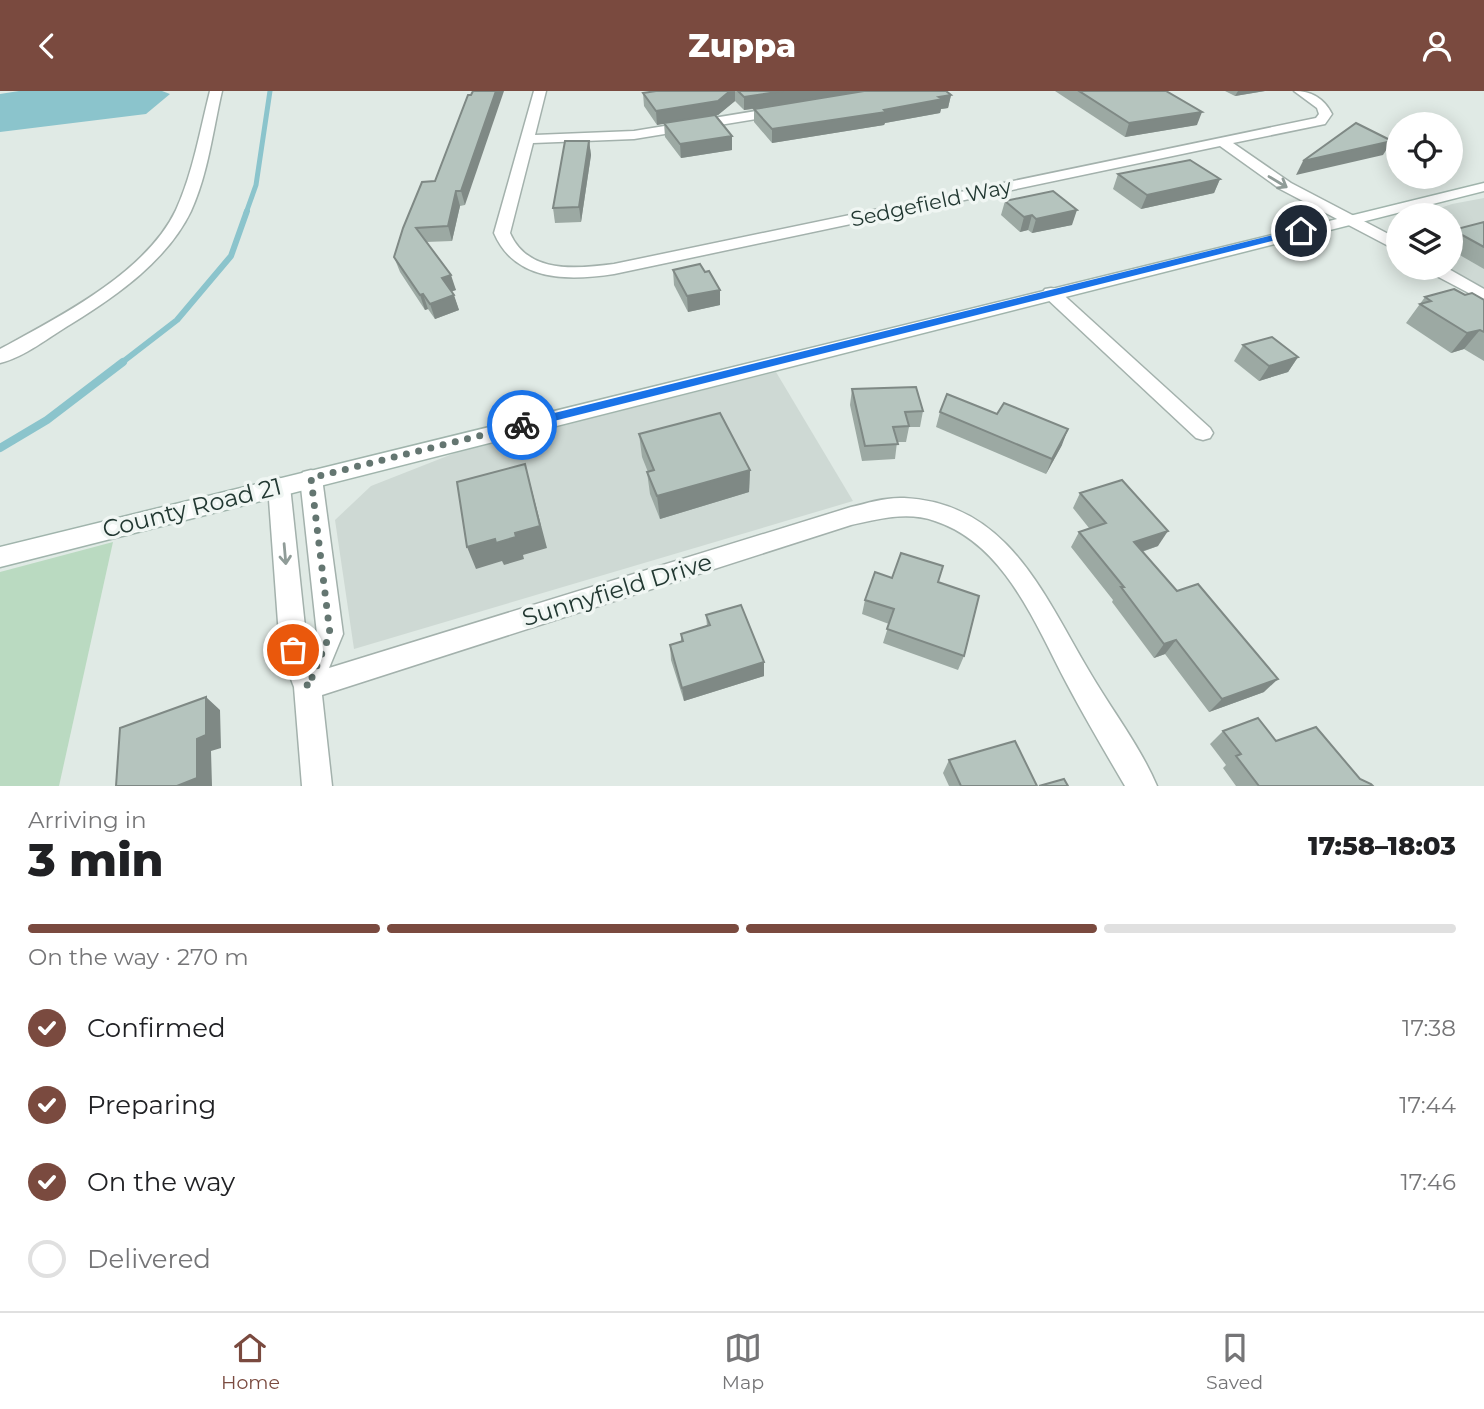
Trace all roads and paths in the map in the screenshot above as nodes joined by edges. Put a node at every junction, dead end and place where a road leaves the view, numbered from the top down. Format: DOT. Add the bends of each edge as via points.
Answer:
graph roads {
  1 [pos="216,91"];
  2 [pos="540,91"];
  3 [pos="1300,91"];
  4 [pos="797,109"];
  5 [pos="526,139"];
  6 [pos="1223,142"];
  7 [pos="1484,187"];
  8 [pos="1352,219"];
  9 [pos="1386,239"];
  10 [pos="1456,280"];
  11 [pos="1051,293"];
  12 [pos="1484,296"];
  13 [pos="0,357"];
  14 [pos="1203,433"];
  15 [pos="311,478"];
  16 [pos="279,486"];
  17 [pos="0,557"];
  18 [pos="308,687"];
  19 [pos="317,786"];
  20 [pos="1142,786"];
  1 -- 13 [label="street" via="183,212 170,233 102,295"];
  2 -- 5 [label="street"];
  3 -- 6 [label="street, Sedgefield Way" via="1322,106 1326,114 1320,121"];
  4 -- 5 [label="street" via="634,135"];
  5 -- 6 [label="street, Sedgefield Way" via="502,233 509,250 532,265 575,273 614,269"];
  6 -- 8 [label="street" via="1245,161 1310,200"];
  7 -- 8 [label="street, County Road 21"];
  8 -- 9 [label="street"];
  8 -- 11 [label="street, County Road 21"];
  10 -- 12 [label="street"];
  11 -- 14 [label="street"];
  11 -- 15 [label="street, County Road 21"];
  15 -- 16 [label="street, County Road 21"];
  15 -- 18 [label="street" via="330,634"];
  16 -- 17 [label="street, County Road 21"];
  16 -- 18 [label="street, one-way" via="293,650"];
  18 -- 19 [label="street"];
  18 -- 20 [label="street, Sunnyfield Drive" via="852,516 905,507 955,519 1003,552"];
}
